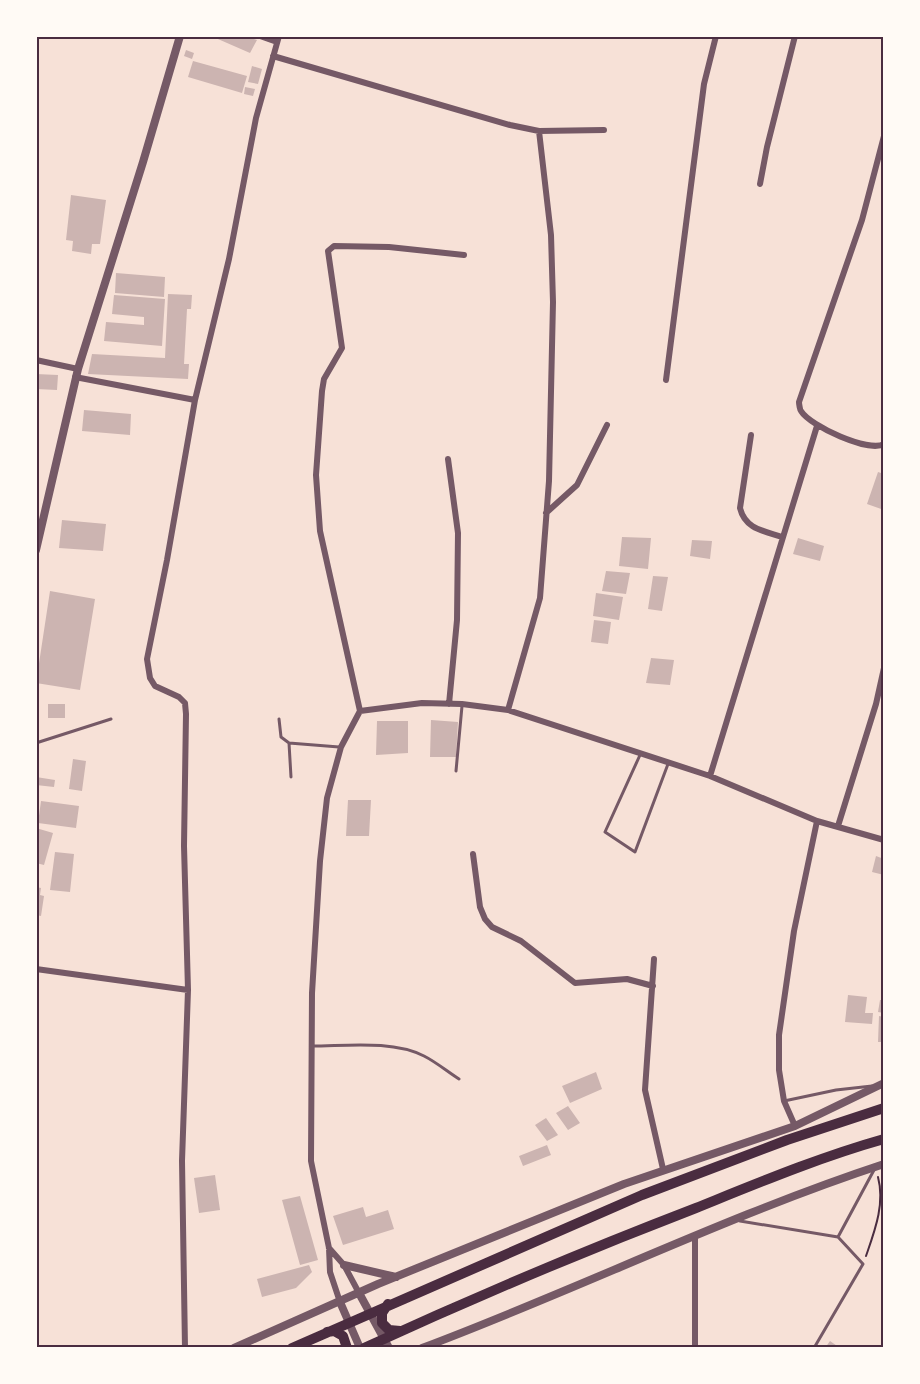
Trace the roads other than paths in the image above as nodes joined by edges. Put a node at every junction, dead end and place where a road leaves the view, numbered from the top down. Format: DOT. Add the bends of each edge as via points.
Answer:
graph roads {
  1 [pos="180,36"];
  2 [pos="260,36"];
  3 [pos="716,36"];
  4 [pos="795,36"];
  5 [pos="278,39"];
  6 [pos="273,56"];
  7 [pos="604,130"];
  8 [pos="538,131"];
  9 [pos="884,136"];
  10 [pos="760,184"];
  11 [pos="464,255"];
  12 [pos="37,359"];
  13 [pos="77,373"];
  14 [pos="666,380"];
  15 [pos="195,400"];
  16 [pos="607,424"];
  17 [pos="817,426"];
  18 [pos="751,435"];
  19 [pos="884,444"];
  20 [pos="448,459"];
  21 [pos="546,513"];
  22 [pos="782,537"];
  23 [pos="36,550"];
  24 [pos="884,668"];
  25 [pos="449,704"];
  26 [pos="462,704"];
  27 [pos="508,710"];
  28 [pos="360,711"];
  29 [pos="111,719"];
  30 [pos="279,719"];
  31 [pos="36,743"];
  32 [pos="289,743"];
  33 [pos="341,747"];
  34 [pos="641,753"];
  35 [pos="668,762"];
  36 [pos="456,771"];
  37 [pos="710,776"];
  38 [pos="291,777"];
  39 [pos="817,820"];
  40 [pos="838,826"];
  41 [pos="884,840"];
  42 [pos="472,854"];
  43 [pos="654,959"];
  44 [pos="36,969"];
  45 [pos="653,986"];
  46 [pos="188,990"];
  47 [pos="312,1046"];
  48 [pos="459,1079"];
  49 [pos="884,1083"];
  50 [pos="873,1086"];
  51 [pos="784,1101"];
  52 [pos="884,1108"];
  53 [pos="795,1126"];
  54 [pos="884,1138"];
  55 [pos="881,1167"];
  56 [pos="663,1169"];
  57 [pos="733,1220"];
  58 [pos="695,1236"];
  59 [pos="838,1237"];
  60 [pos="329,1248"];
  61 [pos="344,1265"];
  62 [pos="396,1277"];
  63 [pos="359,1293"];
  64 [pos="340,1302"];
  65 [pos="388,1304"];
  66 [pos="370,1312"];
  67 [pos="348,1322"];
  68 [pos="401,1331"];
  69 [pos="327,1332"];
  70 [pos="386,1344"];
  71 [pos="437,1345"];
  72 [pos="186,1348"];
  73 [pos="234,1348"];
  74 [pos="292,1348"];
  75 [pos="347,1348"];
  76 [pos="362,1348"];
  77 [pos="422,1348"];
  78 [pos="695,1348"];
  79 [pos="814,1348"];
  1 -- 13 [label="street"];
  2 -- 5 [label="street"];
  3 -- 14 [label="street" via="704,84"];
  4 -- 10 [label="street"];
  5 -- 6 [label="street"];
  6 -- 8 [label="street" via="443,108"];
  6 -- 15 [label="street"];
  7 -- 8 [label="street"];
  8 -- 21 [label="street" via="553,302"];
  9 -- 17 [label="street" via="862,220 799,402 801,411"];
  11 -- 28 [label="street" via="389,247 334,246 328,252 342,348 324,379 322,391 316,475 319,520"];
  12 -- 13 [label="street"];
  13 -- 15 [label="street"];
  13 -- 23 [label="street"];
  15 -- 46 [label="street" via="147,659 155,686 185,703"];
  16 -- 21 [label="street" via="577,485"];
  17 -- 19 [label="street" via="860,444"];
  17 -- 22 [label="street"];
  18 -- 22 [label="street" via="742,515 749,525"];
  20 -- 25 [label="street" via="458,533 457,620"];
  21 -- 27 [label="street" via="537,614"];
  22 -- 37 [label="street"];
  24 -- 40 [label="street"];
  25 -- 26 [label="street"];
  25 -- 28 [label="street" via="422,703"];
  26 -- 27 [label="street"];
  26 -- 36 [label="lane"];
  27 -- 34 [label="street"];
  28 -- 33 [label="street"];
  29 -- 31 [label="lane"];
  30 -- 32 [label="lane" via="281,737"];
  32 -- 33 [label="lane"];
  32 -- 38 [label="lane"];
  33 -- 47 [label="street" via="327,798 320,861"];
  34 -- 35 [label="street"];
  34 -- 35 [label="lane" via="605,832 635,852"];
  35 -- 37 [label="street"];
  37 -- 39 [label="street"];
  39 -- 40 [label="street"];
  39 -- 51 [label="street" via="783,1006 779,1070"];
  40 -- 41 [label="street"];
  42 -- 45 [label="street" via="480,907 492,927 521,941 575,983 627,979"];
  43 -- 45 [label="street"];
  44 -- 46 [label="street"];
  45 -- 56 [label="street" via="645,1090"];
  46 -- 72 [label="street" via="182,1161"];
  47 -- 48 [label="lane" via="411,1051"];
  47 -- 60 [label="street" via="311,1161"];
  49 -- 50 [label="street"];
  50 -- 51 [label="lane"];
  50 -- 53 [label="street"];
  51 -- 53 [label="street"];
  52 -- 65 [label="highway" via="642,1195"];
  53 -- 56 [label="street"];
  54 -- 68 [label="highway" via="656,1223"];
  55 -- 57 [label="street"];
  55 -- 59 [label="lane"];
  56 -- 62 [label="street"];
  57 -- 58 [label="street"];
  57 -- 59 [label="lane"];
  58 -- 71 [label="street"];
  58 -- 78 [label="street"];
  59 -- 79 [label="lane" via="863,1264"];
  60 -- 61 [label="street"];
  60 -- 64 [label="street" via="330,1272"];
  61 -- 62 [label="street"];
  61 -- 63 [label="street"];
  62 -- 63 [label="street"];
  63 -- 64 [label="street"];
  63 -- 66 [label="street"];
  64 -- 67 [label="street"];
  64 -- 73 [label="street"];
  65 -- 66 [label="highway"];
  65 -- 68 [label="highway" via="382,1313 382,1323 389,1330"];
  66 -- 67 [label="highway"];
  66 -- 70 [label="street"];
  67 -- 69 [label="highway"];
  67 -- 76 [label="street"];
  68 -- 70 [label="highway"];
  69 -- 74 [label="highway"];
  69 -- 75 [label="highway" via="343,1336"];
  70 -- 76 [label="highway"];
  71 -- 77 [label="street"];
}
